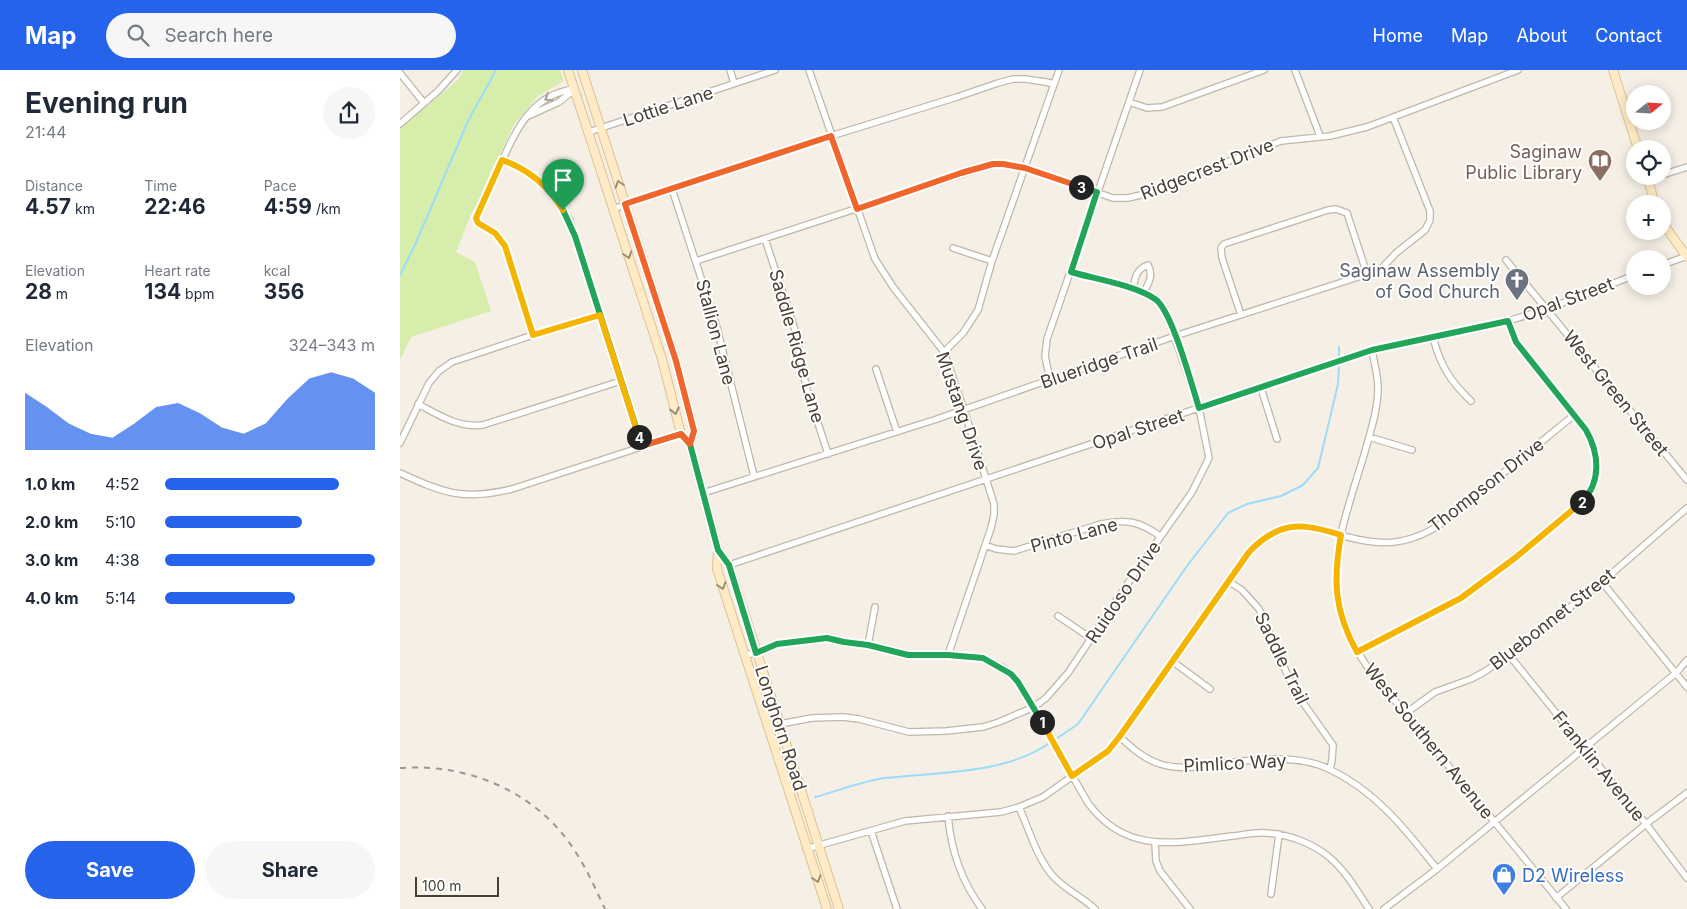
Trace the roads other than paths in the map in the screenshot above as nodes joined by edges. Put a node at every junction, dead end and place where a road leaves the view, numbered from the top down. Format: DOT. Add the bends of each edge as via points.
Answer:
graph roads {
  1 [pos="457,70"];
  2 [pos="568,70"];
  3 [pos="582,70"];
  4 [pos="730,70"];
  5 [pos="775,70"];
  6 [pos="809,70"];
  7 [pos="1059,70"];
  8 [pos="1140,70"];
  9 [pos="1264,70"];
  10 [pos="1295,70"];
  11 [pos="1518,70"];
  12 [pos="1613,70"];
  13 [pos="400,73"];
  14 [pos="734,84"];
  15 [pos="1054,84"];
  16 [pos="575,89"];
  17 [pos="1129,102"];
  18 [pos="424,103"];
  19 [pos="526,117"];
  20 [pos="1393,117"];
  21 [pos="400,124"];
  22 [pos="601,128"];
  23 [pos="589,132"];
  24 [pos="831,136"];
  25 [pos="1320,136"];
  26 [pos="1635,140"];
  27 [pos="502,160"];
  28 [pos="1687,167"];
  29 [pos="1025,168"];
  30 [pos="1671,172"];
  31 [pos="672,189"];
  32 [pos="1097,192"];
  33 [pos="625,204"];
  34 [pos="614,208"];
  35 [pos="857,209"];
  36 [pos="1671,234"];
  37 [pos="765,239"];
  38 [pos="954,248"];
  39 [pos="1687,256"];
  40 [pos="1506,260"];
  41 [pos="696,261"];
  42 [pos="992,261"];
  43 [pos="1671,262"];
  44 [pos="1071,272"];
  45 [pos="1368,274"];
  46 [pos="1626,278"];
  47 [pos="1132,289"];
  48 [pos="1143,294"];
  49 [pos="1546,308"];
  50 [pos="600,315"];
  51 [pos="1241,315"];
  52 [pos="1508,321"];
  53 [pos="533,335"];
  54 [pos="1175,336"];
  55 [pos="1433,337"];
  56 [pos="1372,350"];
  57 [pos="944,352"];
  58 [pos="876,369"];
  59 [pos="1050,380"];
  60 [pos="621,381"];
  61 [pos="1261,388"];
  62 [pos="1471,401"];
  63 [pos="418,404"];
  64 [pos="1199,408"];
  65 [pos="964,410"];
  66 [pos="1574,415"];
  67 [pos="897,432"];
  68 [pos="681,434"];
  69 [pos="1369,437"];
  70 [pos="1277,439"];
  71 [pos="400,443"];
  72 [pos="690,444"];
  73 [pos="642,446"];
  74 [pos="1412,450"];
  75 [pos="828,454"];
  76 [pos="400,473"];
  77 [pos="754,476"];
  78 [pos="986,479"];
  79 [pos="1687,480"];
  80 [pos="703,494"];
  81 [pos="1687,508"];
  82 [pos="1341,535"];
  83 [pos="1160,536"];
  84 [pos="986,545"];
  85 [pos="718,550"];
  86 [pos="729,565"];
  87 [pos="1228,581"];
  88 [pos="1602,582"];
  89 [pos="875,607"];
  90 [pos="1058,616"];
  91 [pos="1092,638"];
  92 [pos="868,645"];
  93 [pos="1357,652"];
  94 [pos="756,653"];
  95 [pos="745,655"];
  96 [pos="948,655"];
  97 [pos="1509,655"];
  98 [pos="1687,660"];
  99 [pos="1172,661"];
  100 [pos="1676,674"];
  101 [pos="1687,686"];
  102 [pos="1210,689"];
  103 [pos="1034,707"];
  104 [pos="1406,713"];
  105 [pos="780,724"];
  106 [pos="768,728"];
  107 [pos="1120,736"];
  108 [pos="1584,747"];
  109 [pos="1330,769"];
  110 [pos="1072,776"];
  111 [pos="1687,793"];
  112 [pos="1020,807"];
  113 [pos="948,816"];
  114 [pos="1494,822"];
  115 [pos="1646,824"];
  116 [pos="872,831"];
  117 [pos="1279,834"];
  118 [pos="1156,843"];
  119 [pos="818,845"];
  120 [pos="806,848"];
  121 [pos="1437,869"];
  122 [pos="1687,878"];
  123 [pos="1270,894"];
  124 [pos="1556,898"];
  125 [pos="826,909"];
  126 [pos="839,909"];
  127 [pos="897,909"];
  128 [pos="982,909"];
  129 [pos="1095,909"];
  130 [pos="1190,909"];
  131 [pos="1369,909"];
  132 [pos="1384,909"];
  133 [pos="1566,909"];
  1 -- 18 [label="street"];
  2 -- 16 [label="main road, Longhorn Road"];
  3 -- 22 [label="main road, Longhorn Road"];
  4 -- 14 [label="street"];
  5 -- 14 [label="street, Lottie Lane"];
  6 -- 24 [label="street, Mustang Drive"];
  7 -- 15 [label="street"];
  8 -- 17 [label="street"];
  9 -- 17 [label="street" via="1162,107 1147,108"];
  10 -- 25 [label="street"];
  11 -- 20 [label="street, Ridgecrest Drive"];
  12 -- 26 [label="main road"];
  13 -- 18 [label="street"];
  14 -- 22 [label="street, Lottie Lane"];
  15 -- 24 [label="street" via="1013,79"];
  15 -- 29 [label="street"];
  16 -- 19 [label="street" via="559,102"];
  16 -- 19 [label="street, one-way" via="549,96"];
  16 -- 23 [label="main road, Longhorn Road"];
  17 -- 32 [label="street"];
  18 -- 21 [label="street"];
  19 -- 27 [label="street"];
  20 -- 25 [label="street, Ridgecrest Drive" via="1330,136"];
  20 -- 45 [label="street, Blueridge Trail" via="1430,211 1430,220 1425,230 1380,270"];
  22 -- 23 [label="street, Lottie Lane"];
  33 -- 22 [label="main road, Longhorn Road, one-way"];
  23 -- 34 [label="main road, Longhorn Road"];
  24 -- 31 [label="street"];
  24 -- 35 [label="street, Mustang Drive"];
  25 -- 32 [label="street, Ridgecrest Drive" via="1281,141 1141,195 1113,198"];
  27 -- 50 [label="street" via="531,174 557,200 570,222"];
  27 -- 53 [label="street" via="476,218 505,246"];
  28 -- 30 [label="street"];
  29 -- 32 [label="street, Ridgecrest Drive"];
  29 -- 35 [label="street, Ridgecrest Drive" via="1003,164 982,166"];
  29 -- 42 [label="street"];
  31 -- 33 [label="street"];
  31 -- 41 [label="street, Stallion Lane"];
  32 -- 44 [label="street"];
  33 -- 34 [label="street"];
  33 -- 72 [label="main road, Longhorn Road" via="676,361 694,431"];
  34 -- 68 [label="main road, Longhorn Road, one-way" via="662,359"];
  35 -- 37 [label="street, Ridgecrest Drive"];
  35 -- 57 [label="street, Mustang Drive" via="883,274"];
  36 -- 39 [label="main road"];
  37 -- 41 [label="street, Ridgecrest Drive"];
  37 -- 75 [label="street, Saddle Ridge Lane" via="795,330 806,386"];
  38 -- 42 [label="street"];
  39 -- 43 [label="street"];
  40 -- 49 [label="street, West Green Street"];
  41 -- 77 [label="street, Stallion Lane" via="716,324"];
  42 -- 57 [label="street" via="978,310 963,333"];
  44 -- 47 [label="street, Ruidoso Drive"];
  44 -- 59 [label="street" via="1047,339 1045,356"];
  45 -- 51 [label="street, Blueridge Trail"];
  45 -- 51 [label="street" via="1347,213 1328,210 1224,244 1222,258"];
  46 -- 49 [label="street, Opal Street"];
  47 -- 48 [label="street, Ruidoso Drive"];
  47 -- 48 [label="street" via="1137,273 1148,265 1151,276"];
  48 -- 54 [label="street, Ruidoso Drive" via="1154,298 1165,309"];
  49 -- 52 [label="street, Opal Street"];
  49 -- 79 [label="street, West Green Street"];
  50 -- 53 [label="street"];
  50 -- 60 [label="street"];
  51 -- 54 [label="street, Blueridge Trail"];
  52 -- 55 [label="street, Opal Street"];
  52 -- 66 [label="street" via="1516,342"];
  53 -- 63 [label="street" via="445,366 433,377"];
  54 -- 59 [label="street, Blueridge Trail"];
  54 -- 64 [label="street, Ruidoso Drive"];
  55 -- 56 [label="street, Opal Street"];
  55 -- 62 [label="street" via="1447,373"];
  56 -- 61 [label="street, Opal Street"];
  56 -- 69 [label="street, West Southern Avenue" via="1378,390"];
  57 -- 65 [label="street, Mustang Drive"];
  58 -- 67 [label="street"];
  59 -- 65 [label="street, Blueridge Trail"];
  60 -- 63 [label="street" via="483,425 451,421"];
  60 -- 73 [label="street"];
  61 -- 64 [label="street, Opal Street"];
  61 -- 70 [label="street"];
  63 -- 71 [label="street"];
  64 -- 78 [label="street, Opal Street"];
  64 -- 83 [label="street, Ruidoso Drive" via="1209,458 1192,492"];
  65 -- 67 [label="street, Blueridge Trail"];
  65 -- 78 [label="street, Mustang Drive"];
  66 -- 82 [label="street, Thompson Drive" via="1431,531 1386,543"];
  66 -- 93 [label="street" via="1586,430 1596,452 1595,481 1586,497 1473,590"];
  67 -- 75 [label="street, Blueridge Trail"];
  68 -- 72 [label="main road, Longhorn Road"];
  68 -- 73 [label="street"];
  69 -- 74 [label="street"];
  69 -- 82 [label="street, West Southern Avenue"];
  72 -- 80 [label="main road, Longhorn Road"];
  73 -- 76 [label="street" via="486,495 450,493"];
  75 -- 77 [label="street, Blueridge Trail"];
  77 -- 80 [label="street, Blueridge Trail"];
  78 -- 84 [label="street, Mustang Drive" via="994,504"];
  78 -- 86 [label="street, Opal Street"];
  80 -- 85 [label="main road, Longhorn Road"];
  81 -- 88 [label="street, Bluebonnet Street"];
  82 -- 87 [label="street, Thompson Drive" via="1304,526 1278,531 1254,546"];
  82 -- 93 [label="street, West Southern Avenue" via="1335,569 1337,596 1345,628"];
  83 -- 84 [label="street, Pinto Lane" via="1137,523 1114,521 1014,551 996,550"];
  83 -- 91 [label="street, Ruidoso Drive"];
  84 -- 96 [label="street, Mustang Drive"];
  85 -- 86 [label="main road, Longhorn Road"];
  85 -- 95 [label="main road, Longhorn Road, one-way" via="717,569"];
  86 -- 94 [label="main road, Longhorn Road"];
  87 -- 99 [label="street, Thompson Drive"];
  87 -- 109 [label="street, Saddle Trail" via="1242,590 1259,609 1294,690 1333,745"];
  88 -- 97 [label="street, Bluebonnet Street"];
  88 -- 100 [label="street"];
  89 -- 92 [label="street"];
  90 -- 91 [label="street"];
  91 -- 103 [label="street, Ruidoso Drive" via="1068,673"];
  92 -- 94 [label="street" via="827,638 777,644"];
  92 -- 96 [label="street" via="908,655"];
  93 -- 104 [label="street, West Southern Avenue"];
  94 -- 95 [label="street"];
  94 -- 105 [label="main road, Longhorn Road"];
  95 -- 106 [label="main road, Longhorn Road"];
  96 -- 103 [label="street" via="983,658 1002,667 1018,682"];
  97 -- 104 [label="street, Bluebonnet Street" via="1471,679 1435,692"];
  97 -- 108 [label="street, Franklin Avenue"];
  98 -- 100 [label="street"];
  99 -- 102 [label="street"];
  99 -- 107 [label="street, Thompson Drive"];
  100 -- 101 [label="street"];
  100 -- 108 [label="street"];
  103 -- 105 [label="street, Ruidoso Drive" via="983,727 946,731 909,732 842,717"];
  103 -- 110 [label="street"];
  104 -- 114 [label="street, West Southern Avenue"];
  105 -- 106 [label="street, Ruidoso Drive"];
  105 -- 119 [label="main road, Longhorn Road"];
  106 -- 120 [label="main road, Longhorn Road"];
  107 -- 109 [label="street, Pimlico Way" via="1143,756 1174,767 1288,759"];
  107 -- 110 [label="street, Thompson Drive" via="1108,751"];
  108 -- 114 [label="street"];
  108 -- 115 [label="street, Franklin Avenue"];
  109 -- 121 [label="street, Pimlico Way" via="1381,804"];
  110 -- 112 [label="street, Thompson Drive" via="1043,797"];
  110 -- 118 [label="street" via="1094,811 1108,824 1126,834"];
  111 -- 115 [label="street"];
  112 -- 113 [label="street, Thompson Drive" via="1001,812"];
  112 -- 129 [label="street" via="1041,859 1051,874"];
  113 -- 116 [label="street, Thompson Drive" via="905,821"];
  113 -- 128 [label="street" via="954,856"];
  114 -- 121 [label="street"];
  114 -- 124 [label="street, West Southern Avenue"];
  115 -- 122 [label="street, Franklin Avenue"];
  115 -- 124 [label="street"];
  116 -- 119 [label="street, Thompson Drive"];
  116 -- 127 [label="street"];
  117 -- 118 [label="street"];
  117 -- 123 [label="street"];
  117 -- 131 [label="street" via="1306,843 1330,858 1344,872"];
  118 -- 130 [label="street" via="1156,861 1160,871"];
  119 -- 120 [label="street, Thompson Drive"];
  119 -- 126 [label="main road, Longhorn Road"];
  120 -- 125 [label="main road, Longhorn Road, one-way"];
  121 -- 132 [label="street"];
  124 -- 133 [label="street, West Southern Avenue"];
}
